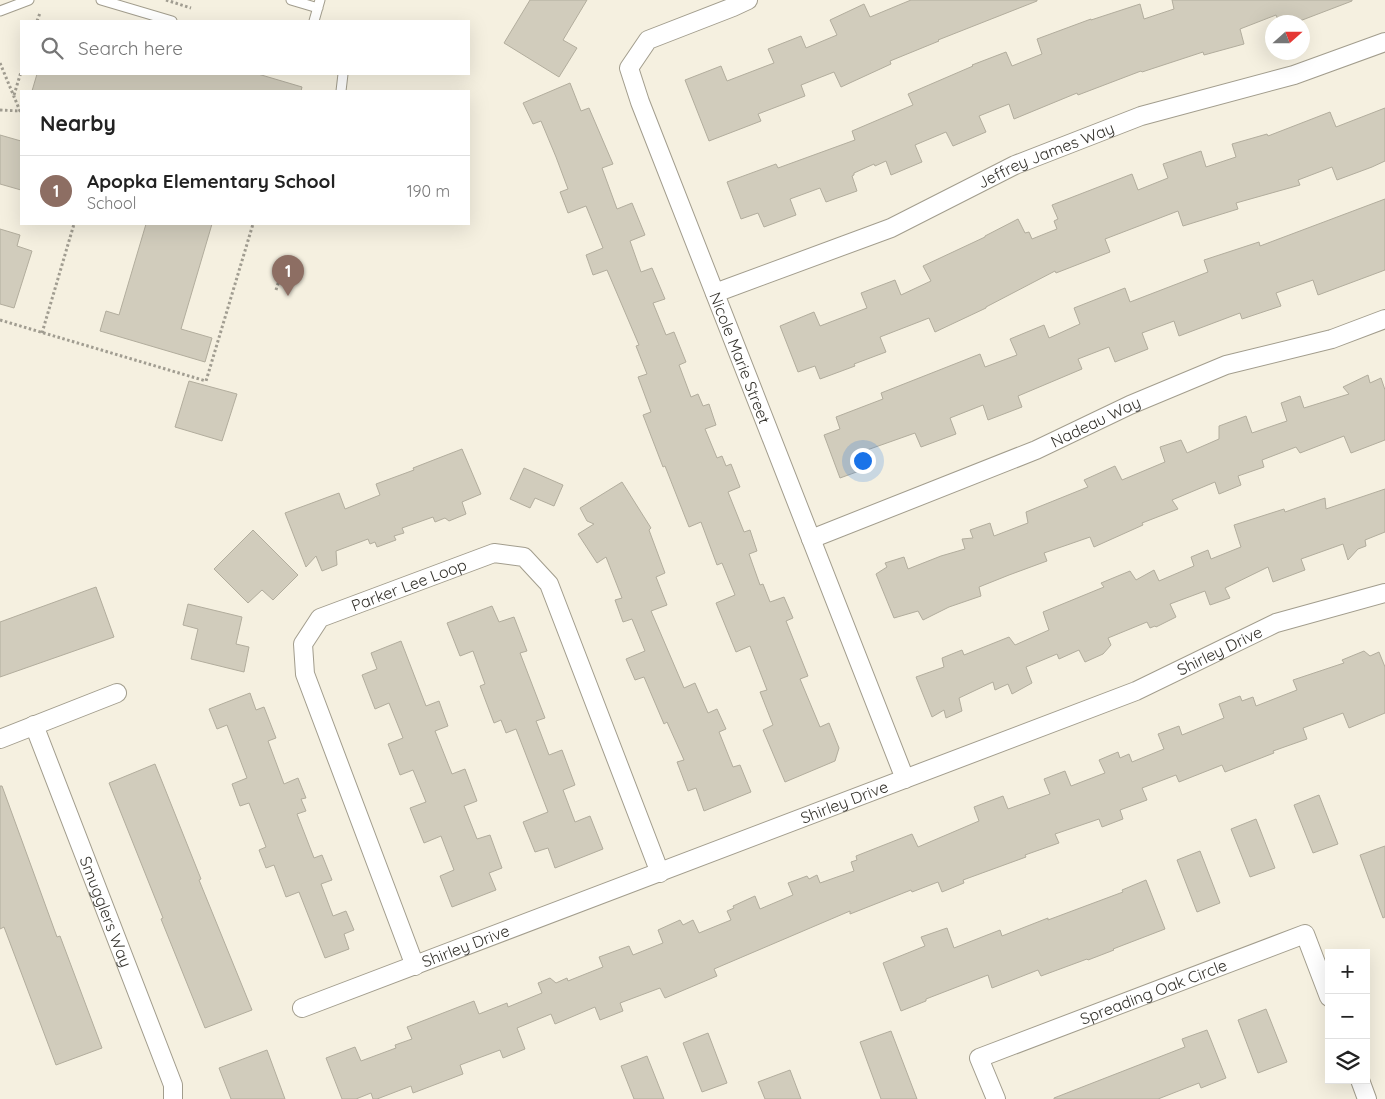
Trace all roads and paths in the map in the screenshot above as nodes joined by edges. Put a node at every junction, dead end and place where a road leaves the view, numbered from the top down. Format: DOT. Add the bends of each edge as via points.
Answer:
graph roads {
  1 [pos="29,0"];
  2 [pos="101,0"];
  3 [pos="166,0"];
  4 [pos="292,0"];
  5 [pos="748,0"];
  6 [pos="319,4"];
  7 [pos="191,8"];
  8 [pos="0,11"];
  9 [pos="40,13"];
  10 [pos="38,20"];
  11 [pos="169,20"];
  12 [pos="314,20"];
  13 [pos="1385,42"];
  14 [pos="0,62"];
  15 [pos="20,75"];
  16 [pos="343,75"];
  17 [pos="341,90"];
  18 [pos="14,96"];
  19 [pos="0,110"];
  20 [pos="20,110"];
  21 [pos="20,112"];
  22 [pos="74,225"];
  23 [pos="253,225"];
  24 [pos="284,264"];
  25 [pos="276,290"];
  26 [pos="714,293"];
  27 [pos="1385,319"];
  28 [pos="0,320"];
  29 [pos="42,333"];
  30 [pos="811,539"];
  31 [pos="1385,593"];
  32 [pos="117,693"];
  33 [pos="34,725"];
  34 [pos="0,739"];
  35 [pos="905,779"];
  36 [pos="660,873"];
  37 [pos="415,966"];
  38 [pos="1328,994"];
  39 [pos="302,1008"];
  40 [pos="1361,1084"];
  41 [pos="173,1099"];
  42 [pos="996,1099"];
  43 [pos="1367,1099"];
  1 -- 8 [label="lane"];
  2 -- 11 [label="lane"];
  3 -- 7 [label="path"];
  4 -- 6 [label="lane"];
  5 -- 26 [label="street, Nicole Marie Street" via="648,40 629,68"];
  6 -- 12 [label="lane"];
  9 -- 10 [label="path"];
  13 -- 26 [label="street, Jeffrey James Way" via="1294,75 1140,116 1015,164 891,228"];
  14 -- 18 [label="path"];
  15 -- 18 [label="path"];
  16 -- 17 [label="lane"];
  18 -- 20 [label="path"];
  19 -- 21 [label="path"];
  22 -- 29 [label="path"];
  23 -- 29 [label="path" via="206,381"];
  24 -- 25 [label="path"];
  26 -- 30 [label="street, Nicole Marie Street"];
  27 -- 30 [label="street, Nadeau Way" via="1332,339 1226,365 1130,405 1036,450"];
  28 -- 29 [label="path"];
  30 -- 35 [label="street, Nicole Marie Street"];
  31 -- 35 [label="street, Shirley Drive" via="1276,623 1136,691"];
  32 -- 33 [label="street"];
  33 -- 34 [label="street"];
  33 -- 41 [label="street, Smugglers Way" via="173,1085"];
  35 -- 36 [label="street, Shirley Drive"];
  36 -- 37 [label="street, Shirley Drive"];
  36 -- 37 [label="street, Parker Lee Loop" via="549,584 524,557 494,553 320,618 304,644 305,674"];
  37 -- 39 [label="street, Shirley Drive"];
  38 -- 42 [label="street, Spreading Oak Circle" via="1305,934 979,1058"];
  40 -- 43 [label="street"];
}
